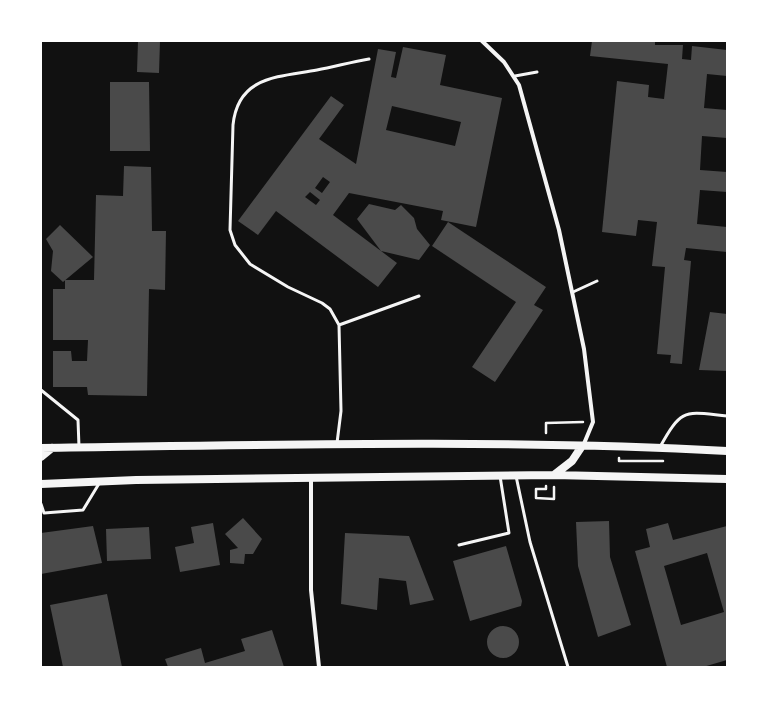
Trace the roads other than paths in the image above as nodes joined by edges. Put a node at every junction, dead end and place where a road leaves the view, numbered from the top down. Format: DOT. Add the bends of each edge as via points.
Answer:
graph roads {
  1 [pos="482,41"];
  2 [pos="369,59"];
  3 [pos="537,72"];
  4 [pos="515,76"];
  5 [pos="597,281"];
  6 [pos="572,292"];
  7 [pos="419,296"];
  8 [pos="339,325"];
  9 [pos="41,390"];
  10 [pos="727,416"];
  11 [pos="337,443"];
  12 [pos="582,446"];
  13 [pos="79,447"];
  14 [pos="41,448"];
  15 [pos="52,448"];
  16 [pos="660,448"];
  17 [pos="727,451"];
  18 [pos="41,457"];
  19 [pos="554,475"];
  20 [pos="500,476"];
  21 [pos="516,476"];
  22 [pos="311,478"];
  23 [pos="727,479"];
  24 [pos="101,481"];
  25 [pos="41,484"];
  26 [pos="41,504"];
  27 [pos="459,544"];
  28 [pos="319,667"];
  29 [pos="568,667"];
  1 -- 4 [label="street"];
  2 -- 8 [label="lane" via="268,79 248,89 234,112 230,230 235,245 250,264 330,309"];
  3 -- 4 [label="lane"];
  4 -- 6 [label="street" via="559,230"];
  5 -- 6 [label="lane"];
  6 -- 12 [label="street" via="584,349 593,422"];
  7 -- 8 [label="lane"];
  8 -- 11 [label="lane" via="341,411"];
  9 -- 13 [label="lane" via="78,420"];
  10 -- 16 [label="lane" via="685,414 672,426"];
  11 -- 12 [label="main road"];
  11 -- 13 [label="main road"];
  12 -- 16 [label="main road"];
  12 -- 19 [label="main road" via="572,461"];
  13 -- 15 [label="main road"];
  14 -- 15 [label="main road"];
  15 -- 18 [label="main road"];
  16 -- 17 [label="main road"];
  19 -- 21 [label="main road"];
  19 -- 23 [label="main road"];
  20 -- 21 [label="main road"];
  20 -- 22 [label="main road"];
  20 -- 27 [label="lane" via="509,533"];
  21 -- 29 [label="lane" via="530,542"];
  22 -- 24 [label="main road"];
  22 -- 28 [label="street" via="311,590"];
  24 -- 25 [label="main road"];
  24 -- 26 [label="lane" via="82,510 44,513"];
}
